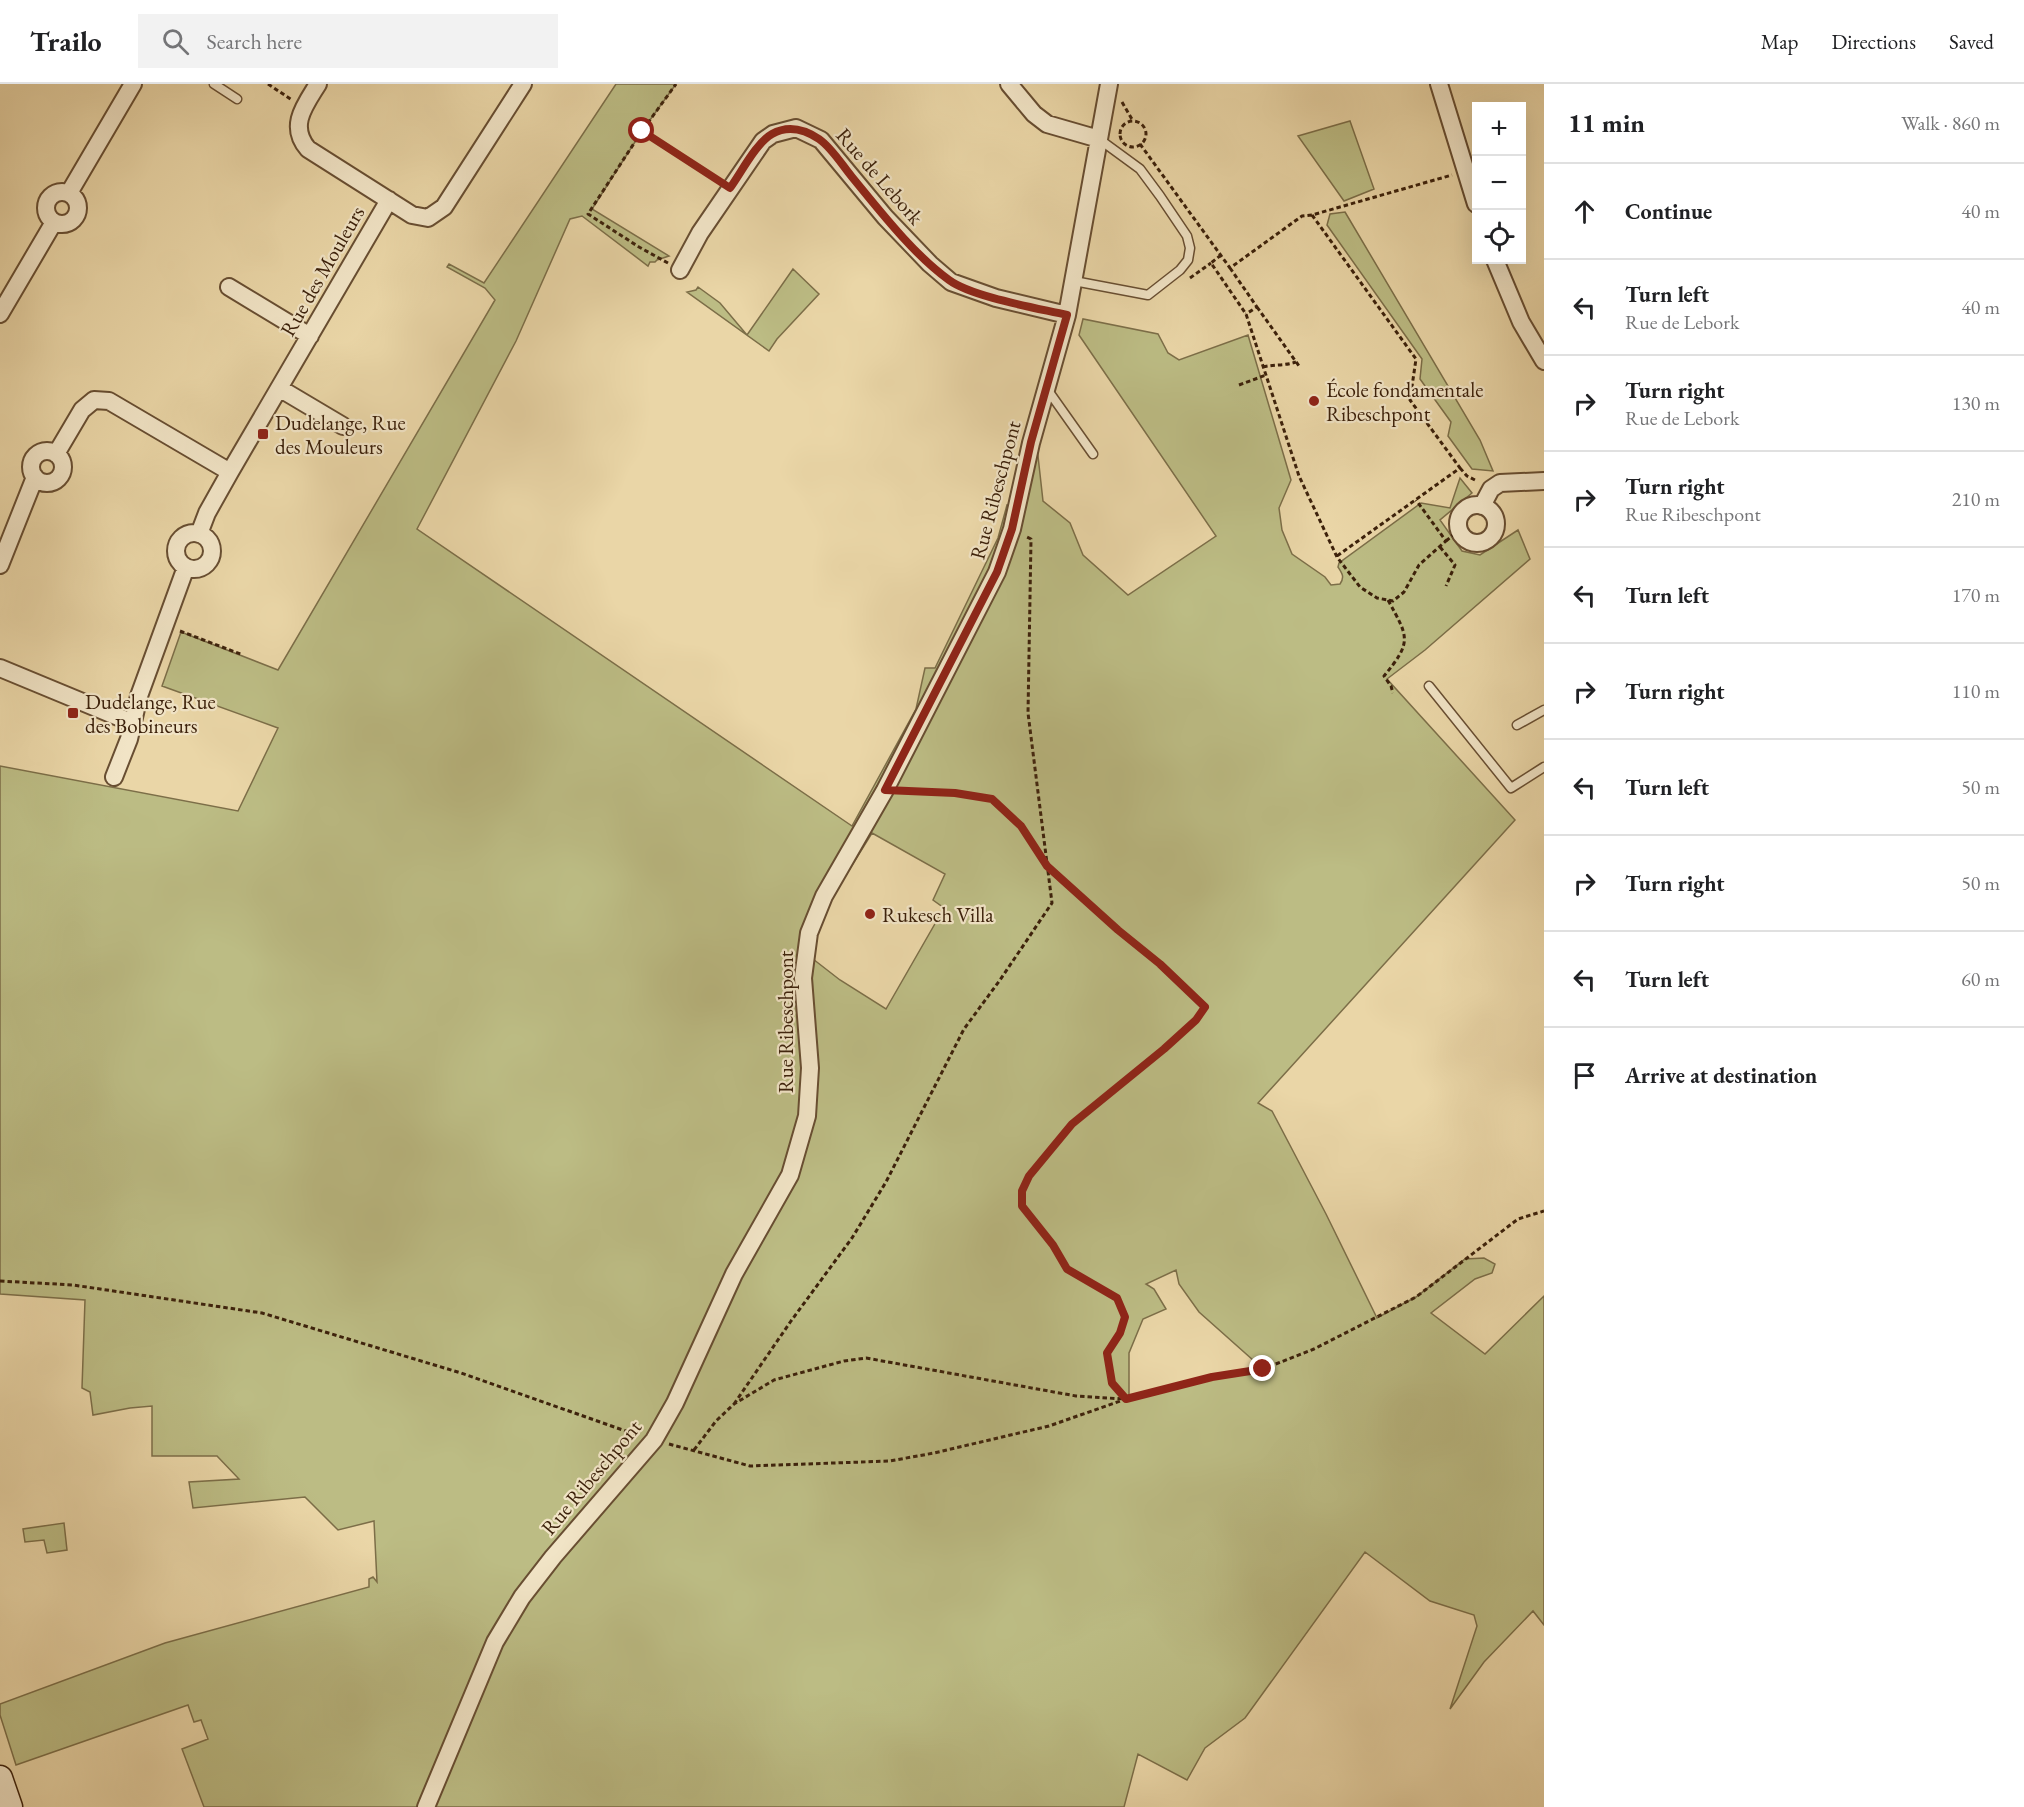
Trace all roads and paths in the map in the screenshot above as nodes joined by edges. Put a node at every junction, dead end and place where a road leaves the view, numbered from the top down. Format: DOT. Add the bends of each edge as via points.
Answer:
graph roads {
  1 [pos="134,84"];
  2 [pos="214,84"];
  3 [pos="268,84"];
  4 [pos="318,84"];
  5 [pos="523,84"];
  6 [pos="676,84"];
  7 [pos="1009,84"];
  8 [pos="1109,84"];
  9 [pos="1439,84"];
  10 [pos="237,99"];
  11 [pos="304,107"];
  12 [pos="642,131"];
  13 [pos="1099,139"];
  14 [pos="1140,144"];
  15 [pos="1465,171"];
  16 [pos="730,188"];
  17 [pos="1472,192"];
  18 [pos="389,200"];
  19 [pos="1312,215"];
  20 [pos="1221,255"];
  21 [pos="1497,264"];
  22 [pos="1230,268"];
  23 [pos="680,270"];
  24 [pos="1074,281"];
  25 [pos="229,287"];
  26 [pos="1257,307"];
  27 [pos="0,314"];
  28 [pos="1246,314"];
  29 [pos="1067,315"];
  30 [pos="310,336"];
  31 [pos="1544,361"];
  32 [pos="1263,368"];
  33 [pos="1266,375"];
  34 [pos="1239,385"];
  35 [pos="279,388"];
  36 [pos="1047,389"];
  37 [pos="343,426"];
  38 [pos="56,454"];
  39 [pos="1093,454"];
  40 [pos="1460,468"];
  41 [pos="230,472"];
  42 [pos="35,477"];
  43 [pos="1544,481"];
  44 [pos="1491,489"];
  45 [pos="1416,500"];
  46 [pos="1482,506"];
  47 [pos="199,534"];
  48 [pos="1452,536"];
  49 [pos="1031,539"];
  50 [pos="1439,547"];
  51 [pos="1337,557"];
  52 [pos="0,565"];
  53 [pos="186,567"];
  54 [pos="1446,586"];
  55 [pos="1388,600"];
  56 [pos="165,626"];
  57 [pos="243,655"];
  58 [pos="0,668"];
  59 [pos="1429,687"];
  60 [pos="1393,693"];
  61 [pos="1544,711"];
  62 [pos="133,723"];
  63 [pos="1517,726"];
  64 [pos="1544,767"];
  65 [pos="114,777"];
  66 [pos="885,790"];
  67 [pos="1047,866"];
  68 [pos="1544,1211"];
  69 [pos="0,1281"];
  70 [pos="1126,1399"];
  71 [pos="734,1404"];
  72 [pos="654,1440"];
  73 [pos="694,1451"];
  74 [pos="0,1778"];
  75 [pos="10,1807"];
  76 [pos="426,1807"];
  1 -- 27 [label="street" via="69,193 76,201 75,217 65,223 54,222"];
  2 -- 10 [label="lane"];
  3 -- 11 [label="path"];
  4 -- 11 [label="street"];
  5 -- 18 [label="street, Rue des Mouleurs" via="444,207 428,218 420,217"];
  6 -- 12 [label="path"];
  7 -- 13 [label="street" via="1047,124"];
  8 -- 13 [label="street, Rue Ribeschpont"];
  9 -- 15 [label="street"];
  11 -- 18 [label="street" via="298,132 308,149"];
  12 -- 16 [label="path"];
  12 -- 23 [label="path" via="588,214"];
  13 -- 24 [label="street, Rue Ribeschpont"];
  13 -- 24 [label="lane" via="1147,178 1187,236 1188,260 1148,295"];
  14 -- 14 [label="path" via="1133,147 1123,142 1121,130 1125,124 1137,122 1143,126 1146,134"];
  14 -- 20 [label="path"];
  15 -- 17 [label="street"];
  15 -- 19 [label="path"];
  16 -- 23 [label="street, Rue de Lebork"];
  16 -- 29 [label="street, Rue de Lebork" via="763,141 796,128 821,140 885,217 951,282"];
  18 -- 30 [label="street, Rue des Mouleurs"];
  19 -- 22 [label="path" via="1302,216"];
  19 -- 40 [label="path" via="1416,359 1410,400"];
  20 -- 22 [label="path"];
  20 -- 28 [label="path" via="1210,263"];
  21 -- 31 [label="street" via="1521,322"];
  22 -- 26 [label="path"];
  24 -- 29 [label="street, Rue Ribeschpont"];
  25 -- 30 [label="street"];
  26 -- 28 [label="path"];
  26 -- 32 [label="path" via="1298,364"];
  28 -- 32 [label="path"];
  29 -- 36 [label="street, Rue Ribeschpont"];
  30 -- 35 [label="street, Rue des Mouleurs"];
  32 -- 33 [label="path"];
  33 -- 34 [label="path"];
  33 -- 51 [label="path" via="1299,476"];
  35 -- 37 [label="street"];
  35 -- 41 [label="street, Rue des Mouleurs"];
  36 -- 39 [label="lane"];
  36 -- 66 [label="street, Rue Ribeschpont" via="1012,529 997,572"];
  38 -- 41 [label="street" via="82,410 94,400 109,401"];
  38 -- 42 [label="street" via="45,452 35,457"];
  38 -- 42 [label="street" via="63,462 59,478 44,483"];
  40 -- 44 [label="path"];
  40 -- 45 [label="path"];
  41 -- 47 [label="street, Rue des Mouleurs"];
  42 -- 52 [label="street"];
  43 -- 44 [label="street" via="1500,483"];
  44 -- 46 [label="street"];
  45 -- 48 [label="path"];
  45 -- 51 [label="path"];
  46 -- 48 [label="street" via="1466,509"];
  46 -- 48 [label="street" via="1495,519 1491,537 1473,543"];
  47 -- 53 [label="street" via="186,536 177,545 177,558"];
  47 -- 53 [label="street" via="210,543 210,558 201,568"];
  48 -- 50 [label="path"];
  49 -- 67 [label="path" via="1028,713"];
  50 -- 54 [label="path" via="1455,565"];
  50 -- 55 [label="path" via="1419,565 1404,592 1393,601"];
  51 -- 55 [label="path" via="1360,587"];
  53 -- 56 [label="street"];
  55 -- 60 [label="path" via="1404,631 1405,645 1384,676"];
  56 -- 57 [label="path"];
  56 -- 62 [label="street"];
  58 -- 62 [label="street"];
  59 -- 64 [label="lane" via="1511,788"];
  61 -- 63 [label="lane"];
  62 -- 65 [label="street"];
  66 -- 67 [label="path" via="992,799 1021,826"];
  66 -- 72 [label="street, Rue Ribeschpont" via="824,896 809,933 803,978 810,1068 807,1116 790,1175 734,1274"];
  67 -- 70 [label="path" via="1205,1007 1164,1049 1072,1124 1029,1176 1022,1191 1022,1206 1067,1269 1117,1298 1125,1317 1107,1353 1112,1383"];
  67 -- 71 [label="path" via="1052,903 964,1029 886,1182 852,1238"];
  68 -- 70 [label="path" via="1518,1219 1416,1297 1314,1349 1263,1369 1212,1377"];
  69 -- 72 [label="path" via="74,1285 262,1313 461,1373"];
  70 -- 71 [label="path" via="1076,1396 866,1358 844,1360 774,1380"];
  70 -- 73 [label="path" via="1049,1426 890,1461 750,1466"];
  71 -- 73 [label="path"];
  72 -- 73 [label="path"];
  72 -- 76 [label="street, Rue Ribeschpont" via="522,1597 495,1642"];
  74 -- 75 [label="main road"];
}
